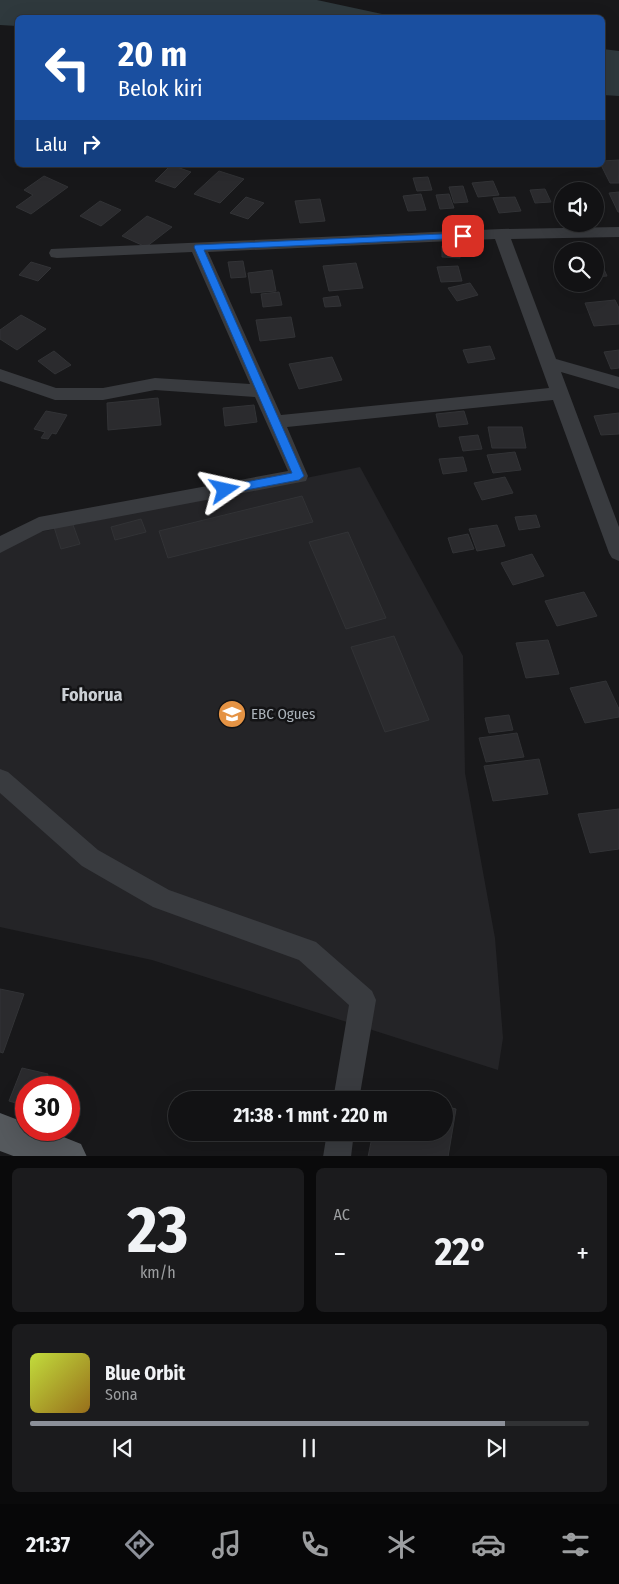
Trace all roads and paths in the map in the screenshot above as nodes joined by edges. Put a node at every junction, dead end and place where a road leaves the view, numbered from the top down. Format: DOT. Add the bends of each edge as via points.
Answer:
graph roads {
  1 [pos="619,232"];
  2 [pos="501,234"];
  3 [pos="198,247"];
  4 [pos="57,253"];
  5 [pos="549,364"];
  6 [pos="0,375"];
  7 [pos="619,383"];
  8 [pos="262,391"];
  9 [pos="560,393"];
  10 [pos="275,422"];
  11 [pos="0,546"];
  12 [pos="619,553"];
  13 [pos="0,779"];
  14 [pos="348,1091"];
  15 [pos="0,1132"];
  16 [pos="340,1141"];
  17 [pos="68,1156"];
  18 [pos="337,1156"];
  1 -- 2 [label="street"];
  2 -- 3 [label="street"];
  2 -- 5 [label="street"];
  3 -- 4 [label="street"];
  3 -- 8 [label="street"];
  5 -- 7 [label="street"];
  5 -- 9 [label="street"];
  6 -- 8 [label="street" via="55,394 103,394 155,384"];
  8 -- 10 [label="street"];
  9 -- 10 [label="street"];
  9 -- 12 [label="street"];
  10 -- 11 [label="street" via="299,476 39,524"];
  13 -- 14 [label="street" via="90,858 162,899 307,951 363,1000"];
  15 -- 17 [label="main road"];
  16 -- 18 [label="street"];
}
